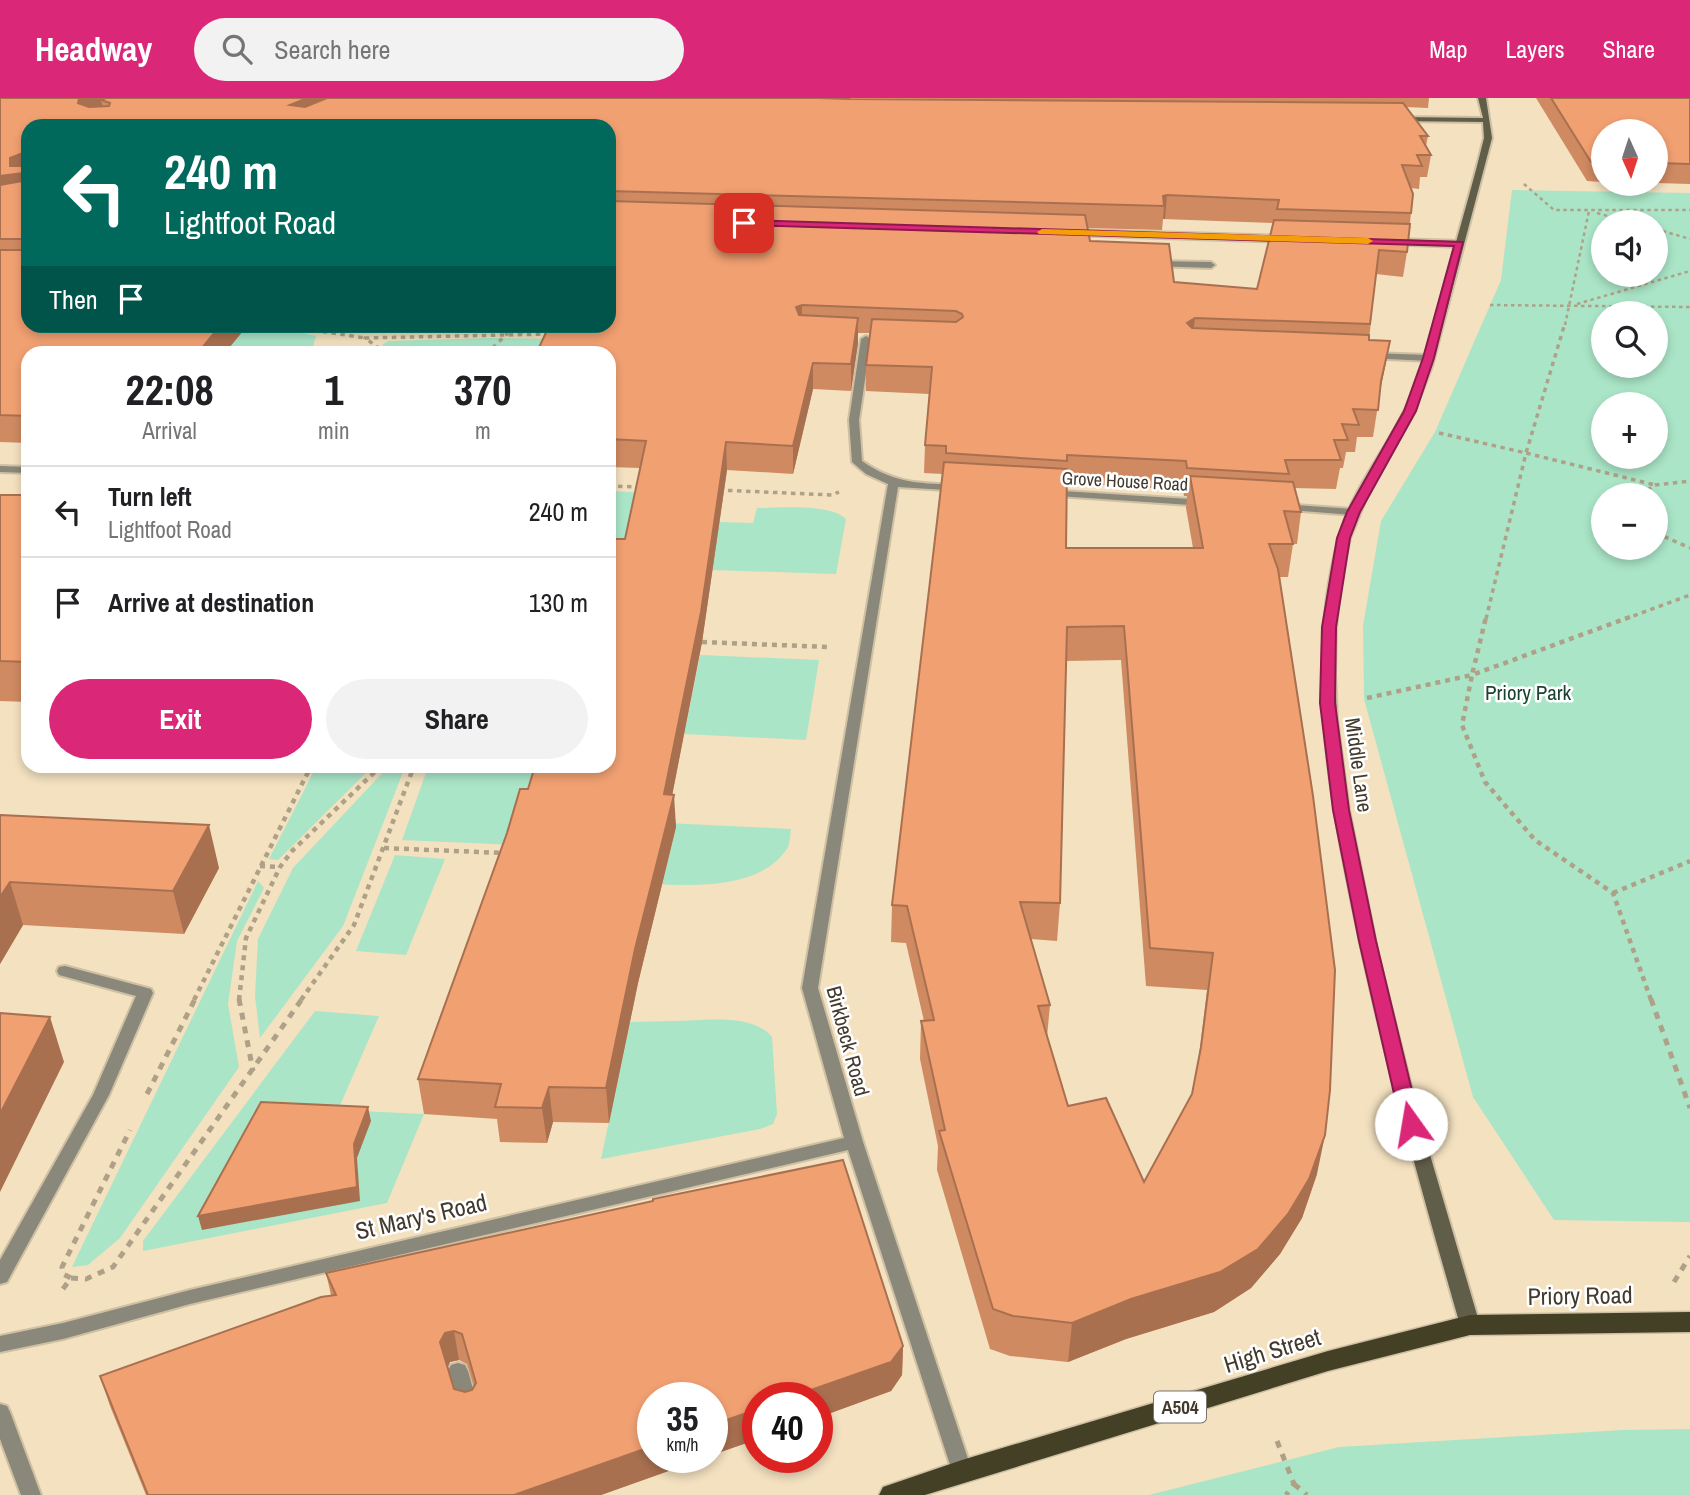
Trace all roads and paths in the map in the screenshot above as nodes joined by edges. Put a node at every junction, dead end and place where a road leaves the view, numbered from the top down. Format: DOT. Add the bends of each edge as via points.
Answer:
graph roads {
  1 [pos="1482,98"];
  2 [pos="1392,119"];
  3 [pos="1487,120"];
  4 [pos="1524,184"];
  5 [pos="1690,210"];
  6 [pos="1589,211"];
  7 [pos="1066,232"];
  8 [pos="1668,233"];
  9 [pos="1296,239"];
  10 [pos="1690,239"];
  11 [pos="1378,241"];
  12 [pos="1460,244"];
  13 [pos="1146,263"];
  14 [pos="1211,265"];
  15 [pos="1690,271"];
  16 [pos="1490,305"];
  17 [pos="1571,305"];
  18 [pos="1690,307"];
  19 [pos="332,333"];
  20 [pos="508,333"];
  21 [pos="522,333"];
  22 [pos="560,335"];
  23 [pos="365,338"];
  24 [pos="853,338"];
  25 [pos="866,339"];
  26 [pos="879,339"];
  27 [pos="376,346"];
  28 [pos="494,346"];
  29 [pos="1359,355"];
  30 [pos="1429,358"];
  31 [pos="1435,432"];
  32 [pos="1526,453"];
  33 [pos="0,469"];
  34 [pos="21,470"];
  35 [pos="875,476"];
  36 [pos="1690,481"];
  37 [pos="1647,483"];
  38 [pos="893,484"];
  39 [pos="1668,484"];
  40 [pos="616,486"];
  41 [pos="648,487"];
  42 [pos="977,489"];
  43 [pos="713,490"];
  44 [pos="1033,493"];
  45 [pos="1214,503"];
  46 [pos="1270,507"];
  47 [pos="1353,512"];
  48 [pos="1668,538"];
  49 [pos="1690,548"];
  50 [pos="1688,598"];
  51 [pos="702,642"];
  52 [pos="864,648"];
  53 [pos="1472,675"];
  54 [pos="1327,703"];
  55 [pos="307,773"];
  56 [pos="375,773"];
  57 [pos="411,773"];
  58 [pos="384,848"];
  59 [pos="514,853"];
  60 [pos="1690,861"];
  61 [pos="260,866"];
  62 [pos="280,867"];
  63 [pos="1613,893"];
  64 [pos="65,971"];
  65 [pos="253,1072"];
  66 [pos="142,1104"];
  67 [pos="1690,1108"];
  68 [pos="136,1117"];
  69 [pos="854,1142"];
  70 [pos="0,1277"];
  71 [pos="71,1278"];
  72 [pos="1690,1322"];
  73 [pos="1470,1325"];
  74 [pos="27,1338"];
  75 [pos="0,1344"];
  76 [pos="458,1371"];
  77 [pos="469,1411"];
  78 [pos="0,1412"];
  79 [pos="1277,1441"];
  80 [pos="962,1471"];
  81 [pos="1294,1484"];
  82 [pos="31,1495"];
  83 [pos="892,1495"];
  84 [pos="1286,1495"];
  85 [pos="1307,1495"];
  1 -- 3 [label="street, Middle Lane"];
  2 -- 3 [label="street"];
  3 -- 12 [label="street, Middle Lane" via="1488,138"];
  4 -- 6 [label="path" via="1554,210"];
  5 -- 6 [label="path"];
  6 -- 17 [label="path"];
  7 -- 9 [label="street" via="1091,238"];
  8 -- 10 [label="path"];
  11 -- 12 [label="street"];
  12 -- 30 [label="street, Middle Lane"];
  13 -- 14 [label="street"];
  15 -- 17 [label="path"];
  16 -- 17 [label="path"];
  17 -- 18 [label="path"];
  17 -- 32 [label="path"];
  19 -- 23 [label="path"];
  20 -- 21 [label="path"];
  20 -- 23 [label="path"];
  20 -- 28 [label="path"];
  21 -- 22 [label="path"];
  23 -- 27 [label="path"];
  24 -- 25 [label="street"];
  25 -- 26 [label="street"];
  25 -- 35 [label="street" via="853,420 857,462"];
  29 -- 30 [label="street"];
  30 -- 47 [label="street, Middle Lane" via="1410,411"];
  31 -- 32 [label="path"];
  32 -- 37 [label="path"];
  32 -- 53 [label="path"];
  33 -- 34 [label="street"];
  35 -- 38 [label="street"];
  35 -- 43 [label="path" via="832,495"];
  36 -- 39 [label="path"];
  38 -- 42 [label="street"];
  38 -- 52 [label="street, Birkbeck Road"];
  40 -- 41 [label="path"];
  44 -- 45 [label="street, Grove House Road"];
  46 -- 47 [label="street"];
  47 -- 54 [label="street, Middle Lane" via="1329,627"];
  48 -- 49 [label="path"];
  50 -- 53 [label="path"];
  51 -- 52 [label="path"];
  52 -- 69 [label="street, Birkbeck Road" via="810,988"];
  53 -- 54 [label="path"];
  53 -- 63 [label="path" via="1462,725 1485,782 1535,840"];
  54 -- 73 [label="street, Middle Lane" via="1341,810 1367,941 1417,1150"];
  55 -- 61 [label="path"];
  56 -- 62 [label="path"];
  57 -- 58 [label="path"];
  58 -- 59 [label="path"];
  58 -- 65 [label="path" via="354,925"];
  60 -- 63 [label="path"];
  61 -- 62 [label="path"];
  61 -- 66 [label="path"];
  62 -- 65 [label="path" via="246,938 239,999"];
  63 -- 67 [label="path"];
  64 -- 70 [label="street" via="145,993 101,1095"];
  65 -- 71 [label="path" via="113,1267 86,1279"];
  68 -- 71 [label="path" via="62,1267 63,1274"];
  69 -- 74 [label="street, St Mary's Road"];
  69 -- 80 [label="street, Birkbeck Road"];
  71 -- 74 [label="path"];
  72 -- 73 [label="main road, Priory Road / A504"];
  73 -- 80 [label="main road, High Street / A504" via="1328,1361"];
  74 -- 75 [label="street, St Mary's Road"];
  76 -- 77 [label="street"];
  78 -- 82 [label="street"];
  79 -- 81 [label="path"];
  80 -- 83 [label="main road, High Street / A504"];
  81 -- 84 [label="path"];
  81 -- 85 [label="path"];
}
